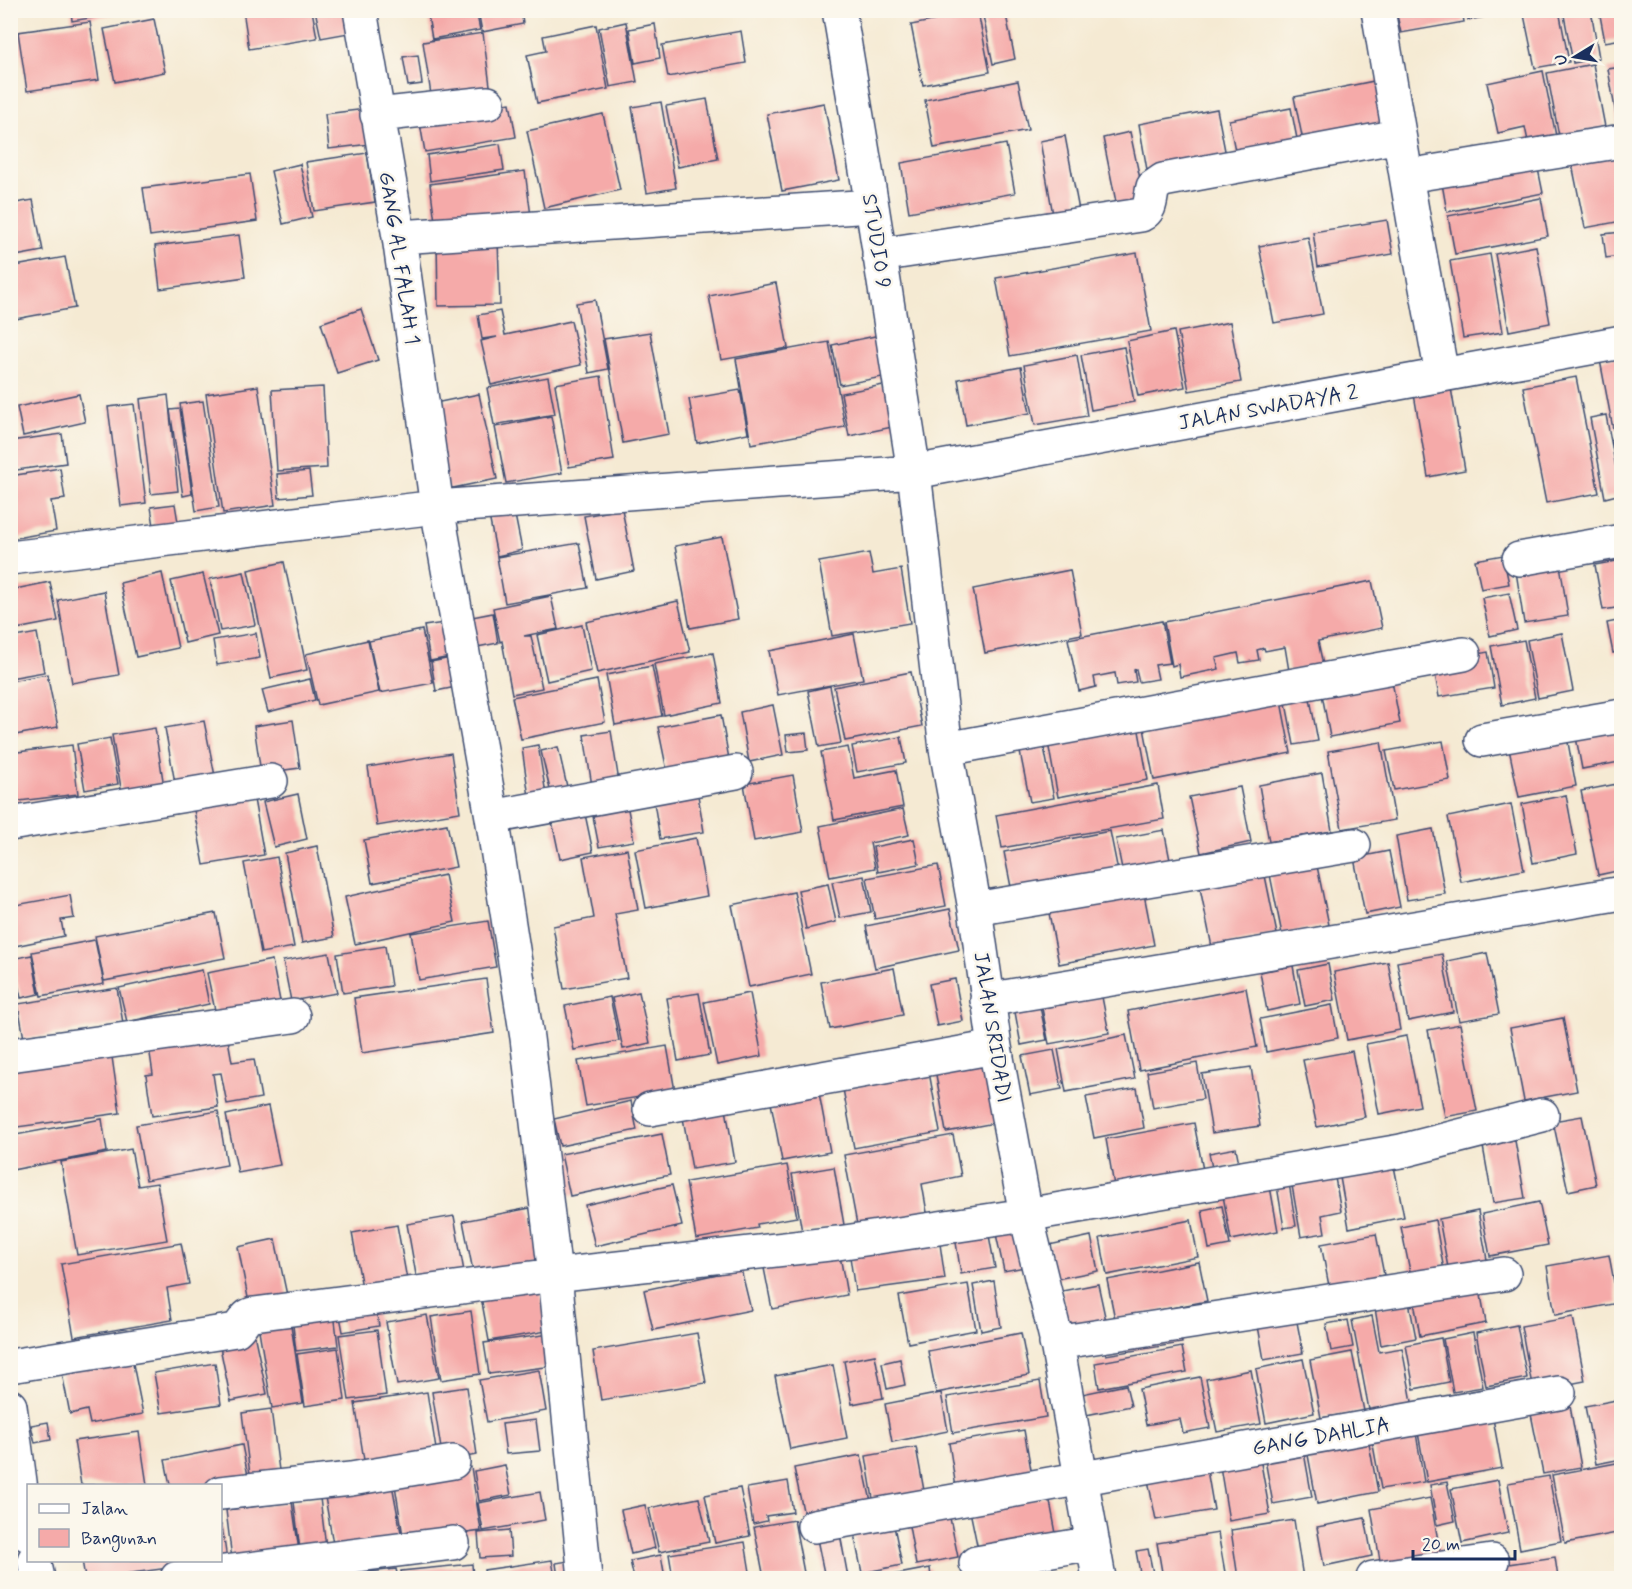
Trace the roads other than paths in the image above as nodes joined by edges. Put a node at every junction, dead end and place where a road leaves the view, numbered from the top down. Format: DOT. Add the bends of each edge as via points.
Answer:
graph roads {
  1 [pos="360,10"];
  2 [pos="839,10"];
  3 [pos="1378,10"];
  4 [pos="488,103"];
  5 [pos="377,115"];
  6 [pos="1399,136"];
  7 [pos="1622,141"];
  8 [pos="1407,176"];
  9 [pos="872,206"];
  10 [pos="399,237"];
  11 [pos="879,255"];
  12 [pos="1622,342"];
  13 [pos="1442,375"];
  14 [pos="914,472"];
  15 [pos="437,507"];
  16 [pos="1622,542"];
  17 [pos="10,558"];
  18 [pos="1519,559"];
  19 [pos="1464,654"];
  20 [pos="1622,716"];
  21 [pos="1482,740"];
  22 [pos="946,749"];
  23 [pos="736,772"];
  24 [pos="271,781"];
  25 [pos="492,817"];
  26 [pos="10,824"];
  27 [pos="1354,845"];
  28 [pos="1622,893"];
  29 [pos="975,909"];
  30 [pos="987,1000"];
  31 [pos="293,1016"];
  32 [pos="995,1047"];
  33 [pos="10,1055"];
  34 [pos="651,1109"];
  35 [pos="1542,1114"];
  36 [pos="1026,1215"];
  37 [pos="1504,1274"];
  38 [pos="555,1275"];
  39 [pos="1056,1343"];
  40 [pos="10,1366"];
  41 [pos="1559,1394"];
  42 [pos="11,1412"];
  43 [pos="453,1462"];
  44 [pos="1082,1479"];
  45 [pos="222,1493"];
  46 [pos="27,1519"];
  47 [pos="814,1526"];
  48 [pos="453,1543"];
  49 [pos="1093,1543"];
  50 [pos="1492,1561"];
  51 [pos="34,1562"];
  52 [pos="976,1563"];
  53 [pos="38,1578"];
  54 [pos="177,1578"];
  55 [pos="585,1578"];
  56 [pos="1099,1578"];
  57 [pos="1373,1578"];
  1 -- 5 [label="street, GANG AL FALAH 1"];
  2 -- 9 [label="street, STUDIO 9"];
  3 -- 6 [label="street"];
  4 -- 5 [label="street"];
  5 -- 10 [label="street, GANG AL FALAH 1"];
  6 -- 8 [label="street"];
  6 -- 11 [label="street" via="1163,180 1152,187 1149,209 1141,215"];
  7 -- 8 [label="street"];
  8 -- 13 [label="street"];
  9 -- 10 [label="street"];
  9 -- 11 [label="street, STUDIO 9"];
  10 -- 15 [label="street, GANG AL FALAH 1"];
  11 -- 14 [label="street, STUDIO 9"];
  12 -- 13 [label="street, JALAN SWADAYA 2"];
  13 -- 14 [label="street, JALAN SWADAYA 2"];
  14 -- 15 [label="street, JALAN SWADAYA 2"];
  14 -- 22 [label="street, JALAN SRIDADI"];
  15 -- 17 [label="street, JALAN SWADAYA 2"];
  15 -- 25 [label="street, GANG AL FALAH 1"];
  16 -- 18 [label="street"];
  19 -- 22 [label="street"];
  20 -- 21 [label="street"];
  22 -- 29 [label="street, JALAN SRIDADI"];
  23 -- 25 [label="street"];
  24 -- 26 [label="street"];
  25 -- 38 [label="street, GANG AL FALAH 1" via="527,1038"];
  27 -- 29 [label="street"];
  28 -- 30 [label="street"];
  29 -- 30 [label="street, JALAN SRIDADI"];
  30 -- 32 [label="street, JALAN SRIDADI"];
  31 -- 33 [label="street"];
  32 -- 34 [label="street"];
  32 -- 36 [label="street, JALAN SRIDADI"];
  35 -- 36 [label="street" via="1401,1151"];
  36 -- 38 [label="street" via="838,1243"];
  36 -- 39 [label="street, JALAN SRIDADI"];
  37 -- 39 [label="street"];
  38 -- 40 [label="street" via="254,1314 246,1317 236,1330"];
  38 -- 55 [label="street, GANG AL FALAH 1"];
  39 -- 44 [label="street, JALAN SRIDADI"];
  41 -- 44 [label="street, GANG DAHLIA"];
  42 -- 46 [label="street"];
  43 -- 45 [label="street" via="351,1479"];
  44 -- 47 [label="street, GANG DAHLIA"];
  44 -- 49 [label="street, JALAN SRIDADI"];
  48 -- 54 [label="street"];
  49 -- 52 [label="street"];
  49 -- 56 [label="street, JALAN SRIDADI"];
  50 -- 57 [label="street"];
  51 -- 53 [label="street"];
}
